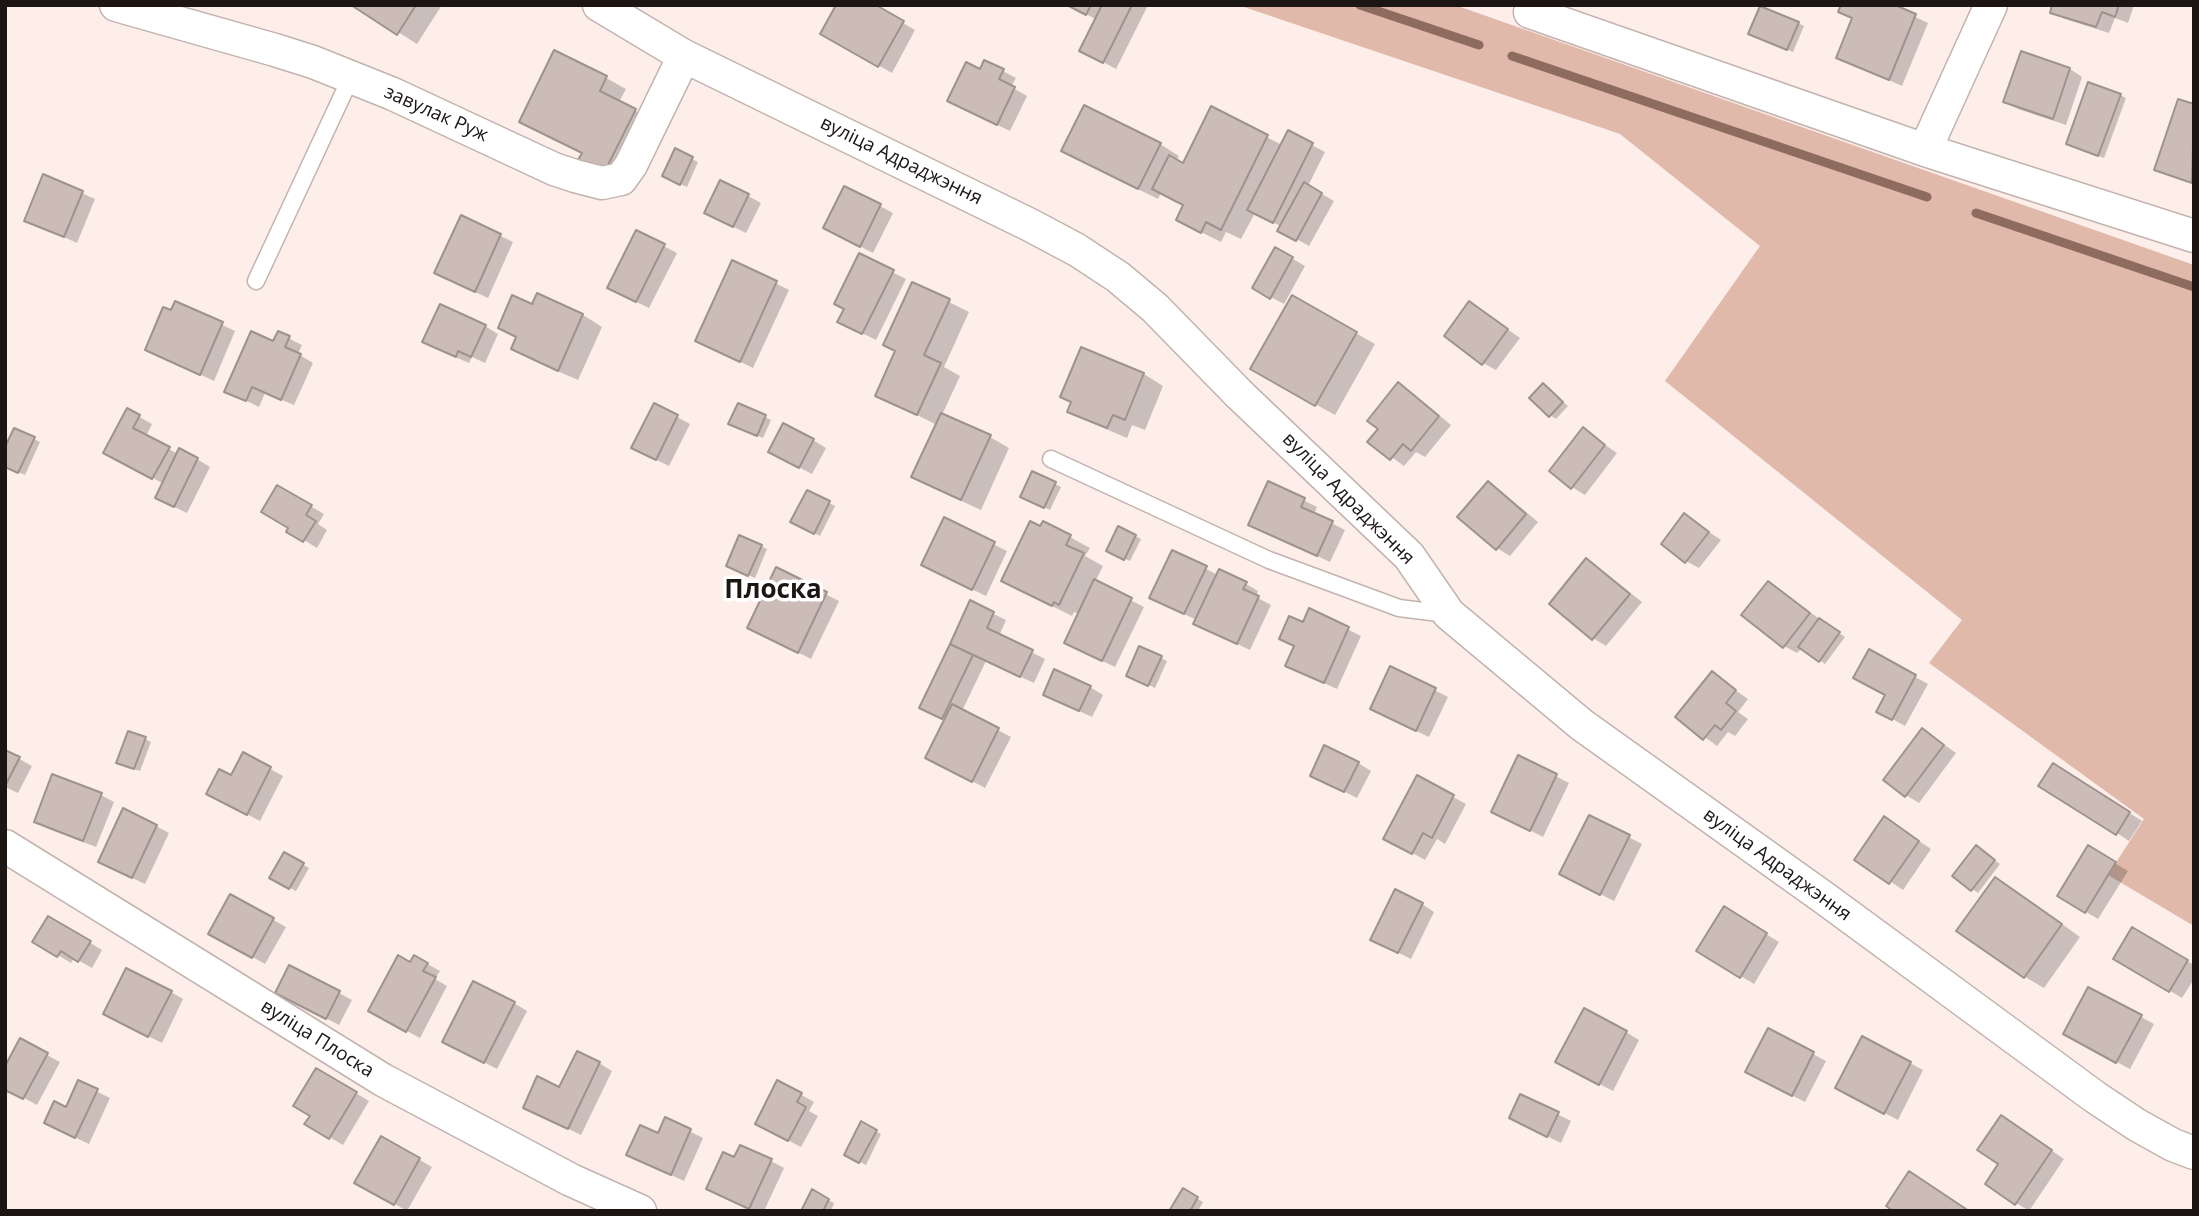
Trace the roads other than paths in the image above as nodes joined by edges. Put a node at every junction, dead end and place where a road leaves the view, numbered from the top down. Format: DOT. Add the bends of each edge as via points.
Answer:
graph roads {
  1 [pos="116,5"];
  2 [pos="599,5"];
  3 [pos="1991,5"];
  4 [pos="1525,7"];
  5 [pos="684,56"];
  6 [pos="351,77"];
  7 [pos="1925,150"];
  8 [pos="2194,236"];
  9 [pos="256,281"];
  10 [pos="1051,459"];
  11 [pos="1449,614"];
  12 [pos="5,846"];
  13 [pos="2194,1153"];
  14 [pos="640,1211"];
  1 -- 6 [label="street, завулак Руж" via="275,50"];
  2 -- 5 [label="street, вуліца Адраджэння"];
  3 -- 7 [label="street"];
  4 -- 7 [label="street"];
  5 -- 6 [label="street, завулак Руж" via="631,165 621,179 602,183 554,169"];
  5 -- 11 [label="street, вуліца Адраджэння" via="1030,225 1118,277 1409,556"];
  6 -- 9 [label="lane"];
  7 -- 8 [label="street"];
  10 -- 11 [label="lane" via="1269,560 1399,608"];
  11 -- 13 [label="street, вуліца Адраджэння" via="1582,725 2047,1063 2137,1125"];
  12 -- 14 [label="street, вуліца Плоска" via="383,1080 571,1180"];
}
